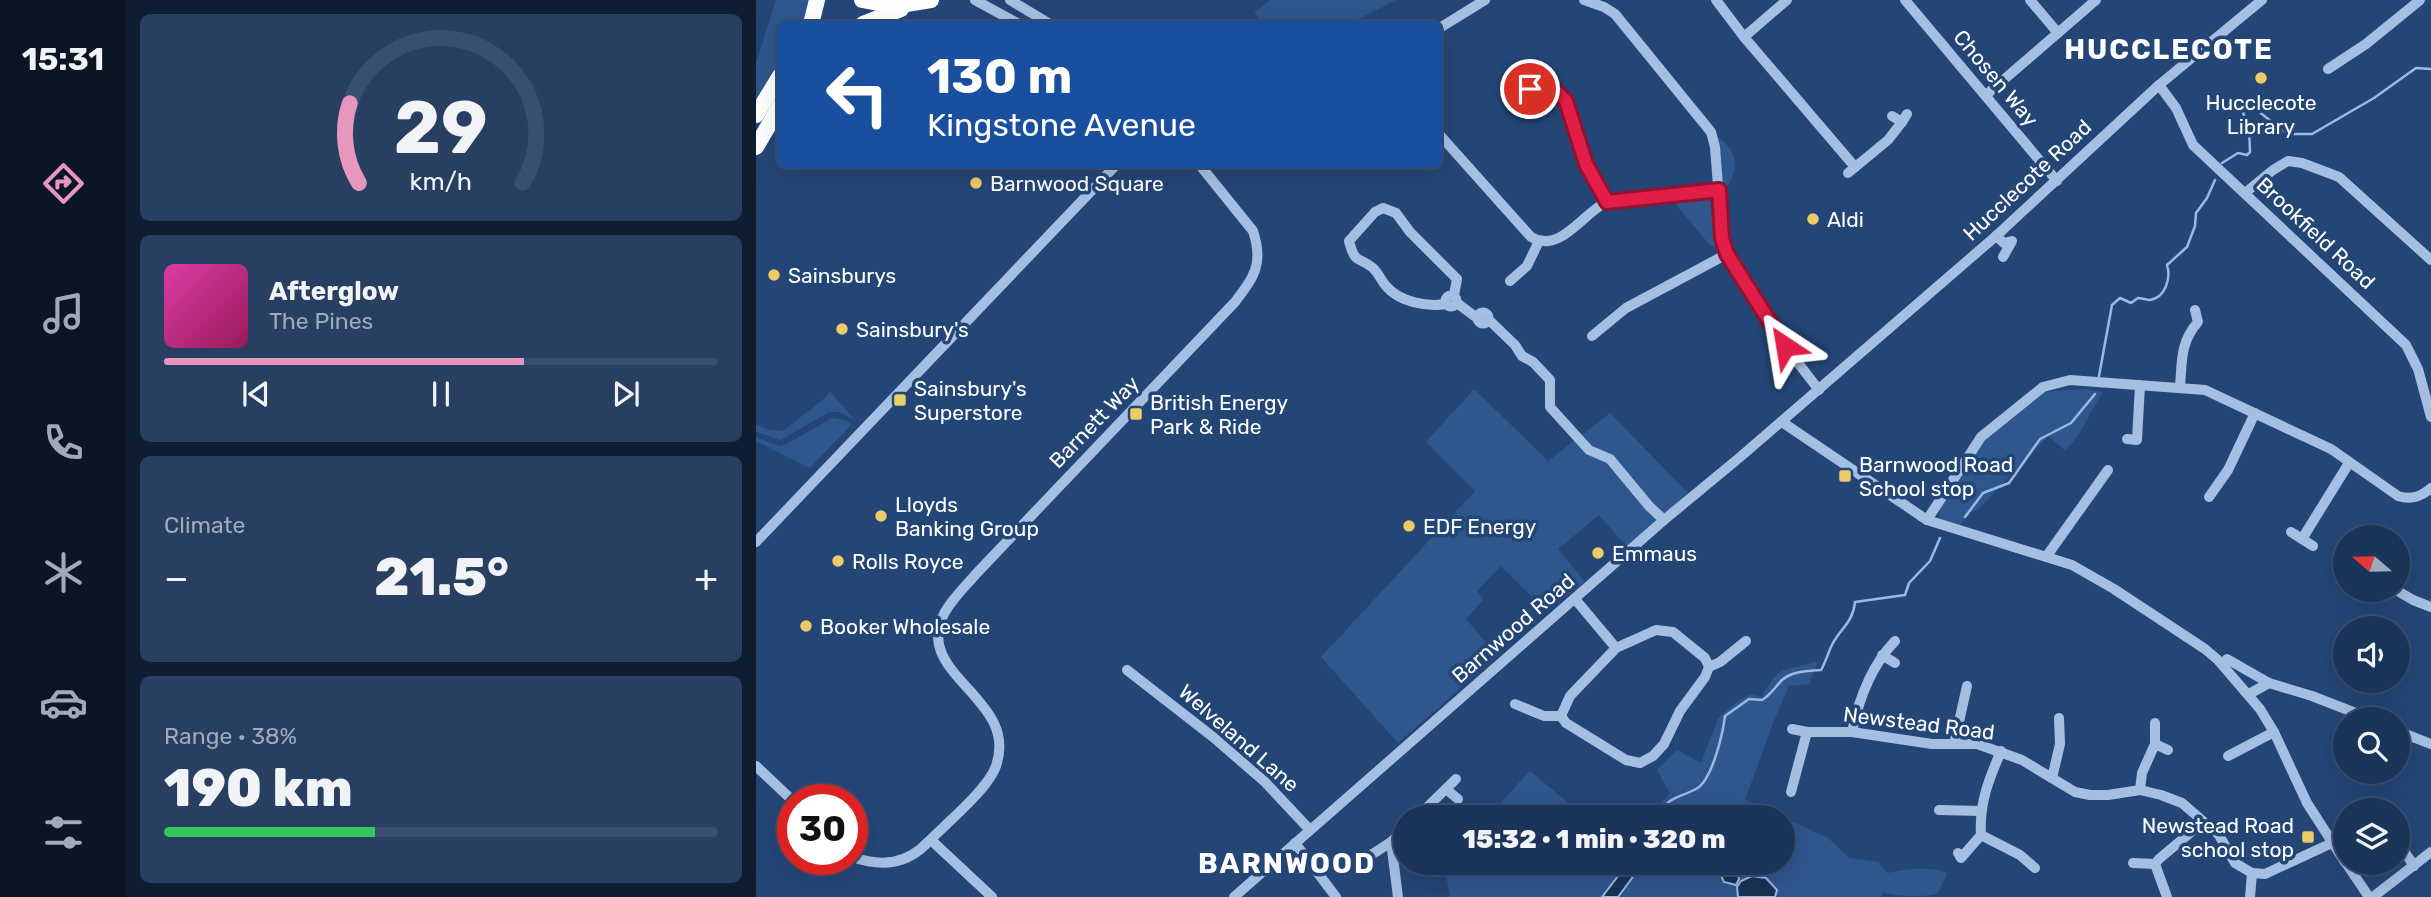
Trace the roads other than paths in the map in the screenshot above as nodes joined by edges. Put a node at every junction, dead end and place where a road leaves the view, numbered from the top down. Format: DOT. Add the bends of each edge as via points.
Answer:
graph roads {
  1 [pos="817,0"];
  2 [pos="862,0"];
  3 [pos="931,0"];
  4 [pos="975,0"];
  5 [pos="1010,0"];
  6 [pos="1485,0"];
  7 [pos="1584,0"];
  8 [pos="1716,0"];
  9 [pos="1787,0"];
  10 [pos="1905,0"];
  11 [pos="2030,0"];
  12 [pos="2096,0"];
  13 [pos="2262,0"];
  14 [pos="2420,0"];
  15 [pos="1605,3"];
  16 [pos="910,5"];
  17 [pos="812,21"];
  18 [pos="870,21"];
  19 [pos="1014,21"];
  20 [pos="1045,21"];
  21 [pos="1442,27"];
  22 [pos="2058,33"];
  23 [pos="1744,37"];
  24 [pos="2332,63"];
  25 [pos="777,81"];
  26 [pos="2159,85"];
  27 [pos="1516,94"];
  28 [pos="1986,95"];
  29 [pos="777,111"];
  30 [pos="756,115"];
  31 [pos="1900,117"];
  32 [pos="1442,137"];
  33 [pos="756,147"];
  34 [pos="1113,168"];
  35 [pos="1202,168"];
  36 [pos="2057,181"];
  37 [pos="1719,190"];
  38 [pos="2245,193"];
  39 [pos="1607,202"];
  40 [pos="1996,236"];
  41 [pos="1539,241"];
  42 [pos="1727,254"];
  43 [pos="2003,257"];
  44 [pos="2431,260"];
  45 [pos="1510,281"];
  46 [pos="1452,301"];
  47 [pos="2195,310"];
  48 [pos="2198,322"];
  49 [pos="2211,323"];
  50 [pos="1592,336"];
  51 [pos="2140,385"];
  52 [pos="2180,387"];
  53 [pos="1819,390"];
  54 [pos="2255,413"];
  55 [pos="2431,417"];
  56 [pos="1782,422"];
  57 [pos="2137,440"];
  58 [pos="2349,463"];
  59 [pos="2108,470"];
  60 [pos="2431,488"];
  61 [pos="2209,497"];
  62 [pos="1664,520"];
  63 [pos="1927,520"];
  64 [pos="2291,532"];
  65 [pos="2302,539"];
  66 [pos="756,542"];
  67 [pos="2313,546"];
  68 [pos="2046,557"];
  69 [pos="2410,598"];
  70 [pos="1576,599"];
  71 [pos="2431,607"];
  72 [pos="1895,641"];
  73 [pos="1746,642"];
  74 [pos="1616,648"];
  75 [pos="1882,655"];
  76 [pos="2227,659"];
  77 [pos="1895,663"];
  78 [pos="1709,667"];
  79 [pos="1130,677"];
  80 [pos="2269,683"];
  81 [pos="1968,692"];
  82 [pos="2249,694"];
  83 [pos="1515,704"];
  84 [pos="2340,707"];
  85 [pos="1562,716"];
  86 [pos="2059,718"];
  87 [pos="2155,723"];
  88 [pos="1792,729"];
  89 [pos="1807,732"];
  90 [pos="1852,732"];
  91 [pos="2274,732"];
  92 [pos="2410,736"];
  93 [pos="1954,744"];
  94 [pos="2155,744"];
  95 [pos="2431,744"];
  96 [pos="2168,750"];
  97 [pos="2001,751"];
  98 [pos="2228,757"];
  99 [pos="756,766"];
  100 [pos="2052,778"];
  101 [pos="1455,779"];
  102 [pos="777,786"];
  103 [pos="1446,789"];
  104 [pos="2140,790"];
  105 [pos="1791,792"];
  106 [pos="1458,799"];
  107 [pos="1429,805"];
  108 [pos="1938,810"];
  109 [pos="1981,811"];
  110 [pos="2203,822"];
  111 [pos="1310,830"];
  112 [pos="1981,835"];
  113 [pos="930,840"];
  114 [pos="1391,842"];
  115 [pos="1295,843"];
  116 [pos="2332,843"];
  117 [pos="2431,852"];
  118 [pos="1365,859"];
  119 [pos="2410,860"];
  120 [pos="868,862"];
  121 [pos="2133,863"];
  122 [pos="1950,864"];
  123 [pos="2155,864"];
  124 [pos="2414,866"];
  125 [pos="2035,868"];
  126 [pos="2252,873"];
  127 [pos="2355,875"];
  128 [pos="992,897"];
  129 [pos="1234,897"];
  130 [pos="1336,897"];
  131 [pos="1398,897"];
  132 [pos="2167,897"];
  133 [pos="2250,897"];
  134 [pos="2371,897"];
  1 -- 17 [label="highway"];
  2 -- 16 [label="highway"];
  3 -- 16 [label="highway"];
  4 -- 19 [label="street"];
  5 -- 20 [label="street"];
  6 -- 21 [label="street"];
  7 -- 15 [label="street"];
  8 -- 23 [label="street"];
  9 -- 23 [label="street"];
  10 -- 28 [label="street, Chosen Way"];
  11 -- 22 [label="street"];
  12 -- 22 [label="street"];
  13 -- 26 [label="street, Hucclecote Road"];
  14 -- 24 [label="street" via="2366,44"];
  15 -- 37 [label="street" via="1711,132"];
  16 -- 18 [label="highway"];
  22 -- 28 [label="street"];
  23 -- 31 [label="street" via="1851,170 1888,140"];
  25 -- 30 [label="highway"];
  26 -- 36 [label="street, Hucclecote Road"];
  26 -- 38 [label="street, Brookfield Road" via="2193,145"];
  27 -- 39 [label="street" via="1530,89 1555,90 1566,101 1586,164"];
  28 -- 36 [label="street, Chosen Way"];
  29 -- 33 [label="highway"];
  32 -- 41 [label="street"];
  34 -- 66 [label="street"];
  35 -- 113 [label="street, Barnett Way" via="1254,231 1258,262 1254,276 1235,302 1000,548 943,615 940,645 944,658 952,673 991,714 997,727 998,755 989,780"];
  36 -- 40 [label="street, Hucclecote Road"];
  37 -- 39 [label="street"];
  37 -- 42 [label="street"];
  38 -- 44 [label="street" via="2288,161 2302,163 2339,177"];
  38 -- 55 [label="street, Brookfield Road" via="2406,345"];
  39 -- 41 [label="street" via="1568,233"];
  40 -- 43 [label="street" via="2004,243 2012,241"];
  40 -- 53 [label="street, Hucclecote Road"];
  41 -- 45 [label="street" via="1535,255"];
  42 -- 50 [label="street" via="1626,308"];
  42 -- 53 [label="street" via="1785,346"];
  46 -- 46 [label="street" via="1457,279 1396,213 1383,208 1375,212 1349,241 1357,260 1370,265 1386,286 1404,299 1436,305"];
  46 -- 62 [label="street" via="1483,318 1550,380 1550,407 1590,450 1610,459"];
  47 -- 48 [label="street"];
  48 -- 49 [label="street"];
  48 -- 52 [label="street" via="2185,339"];
  51 -- 52 [label="street"];
  51 -- 57 [label="street"];
  51 -- 63 [label="street" via="2070,380 2043,387 1981,437"];
  52 -- 54 [label="street" via="2205,390"];
  53 -- 56 [label="street, Barnwood Road"];
  54 -- 58 [label="street" via="2315,440"];
  54 -- 61 [label="street" via="2228,470"];
  56 -- 62 [label="street, Barnwood Road"];
  56 -- 63 [label="street"];
  58 -- 60 [label="street" via="2398,496 2413,498"];
  58 -- 65 [label="street"];
  59 -- 68 [label="street"];
  62 -- 70 [label="street, Barnwood Road"];
  63 -- 68 [label="street"];
  64 -- 65 [label="street"];
  65 -- 67 [label="street"];
  68 -- 82 [label="street" via="2072,565 2172,626 2218,660"];
  69 -- 71 [label="street"];
  70 -- 74 [label="street"];
  70 -- 111 [label="street, Barnwood Road"];
  72 -- 75 [label="street"];
  73 -- 78 [label="street"];
  74 -- 78 [label="street" via="1656,630 1673,632"];
  74 -- 85 [label="street" via="1570,696"];
  75 -- 77 [label="street"];
  75 -- 90 [label="street" via="1857,709"];
  76 -- 80 [label="street"];
  78 -- 85 [label="street" via="1664,744 1640,762 1626,760 1566,723"];
  79 -- 111 [label="street, Welveland Lane" via="1174,706 1265,782"];
  80 -- 82 [label="street"];
  80 -- 84 [label="street"];
  81 -- 93 [label="street"];
  82 -- 91 [label="street"];
  83 -- 85 [label="street" via="1544,716"];
  86 -- 100 [label="street" via="2060,744"];
  87 -- 94 [label="street"];
  88 -- 89 [label="street, Newstead Road"];
  89 -- 90 [label="street, Newstead Road"];
  89 -- 105 [label="street"];
  90 -- 93 [label="street, Newstead Road"];
  91 -- 98 [label="street"];
  91 -- 116 [label="street" via="2307,803"];
  92 -- 95 [label="street"];
  93 -- 97 [label="street, Newstead Road"];
  94 -- 96 [label="street"];
  94 -- 104 [label="street"];
  97 -- 100 [label="street, Newstead Road"];
  97 -- 109 [label="street"];
  99 -- 102 [label="street"];
  100 -- 104 [label="street, Newstead Road" via="2090,796"];
  101 -- 103 [label="street"];
  103 -- 106 [label="street"];
  103 -- 107 [label="street"];
  104 -- 110 [label="street, Newstead Road" via="2182,803"];
  108 -- 109 [label="street"];
  109 -- 112 [label="street"];
  110 -- 123 [label="street"];
  110 -- 126 [label="street, Newstead Road" via="2219,835 2235,863"];
  111 -- 115 [label="street, Barnwood Road"];
  112 -- 122 [label="street"];
  112 -- 125 [label="street"];
  113 -- 120 [label="street, Barnett Way" via="904,860"];
  113 -- 128 [label="street"];
  114 -- 118 [label="street"];
  114 -- 131 [label="street"];
  115 -- 129 [label="street, Barnwood Road"];
  115 -- 130 [label="street"];
  116 -- 126 [label="street" via="2265,874"];
  117 -- 124 [label="street"];
  119 -- 124 [label="street"];
  121 -- 123 [label="street"];
  123 -- 132 [label="street"];
  124 -- 134 [label="street"];
  126 -- 133 [label="street"];
  127 -- 134 [label="street"];
}
